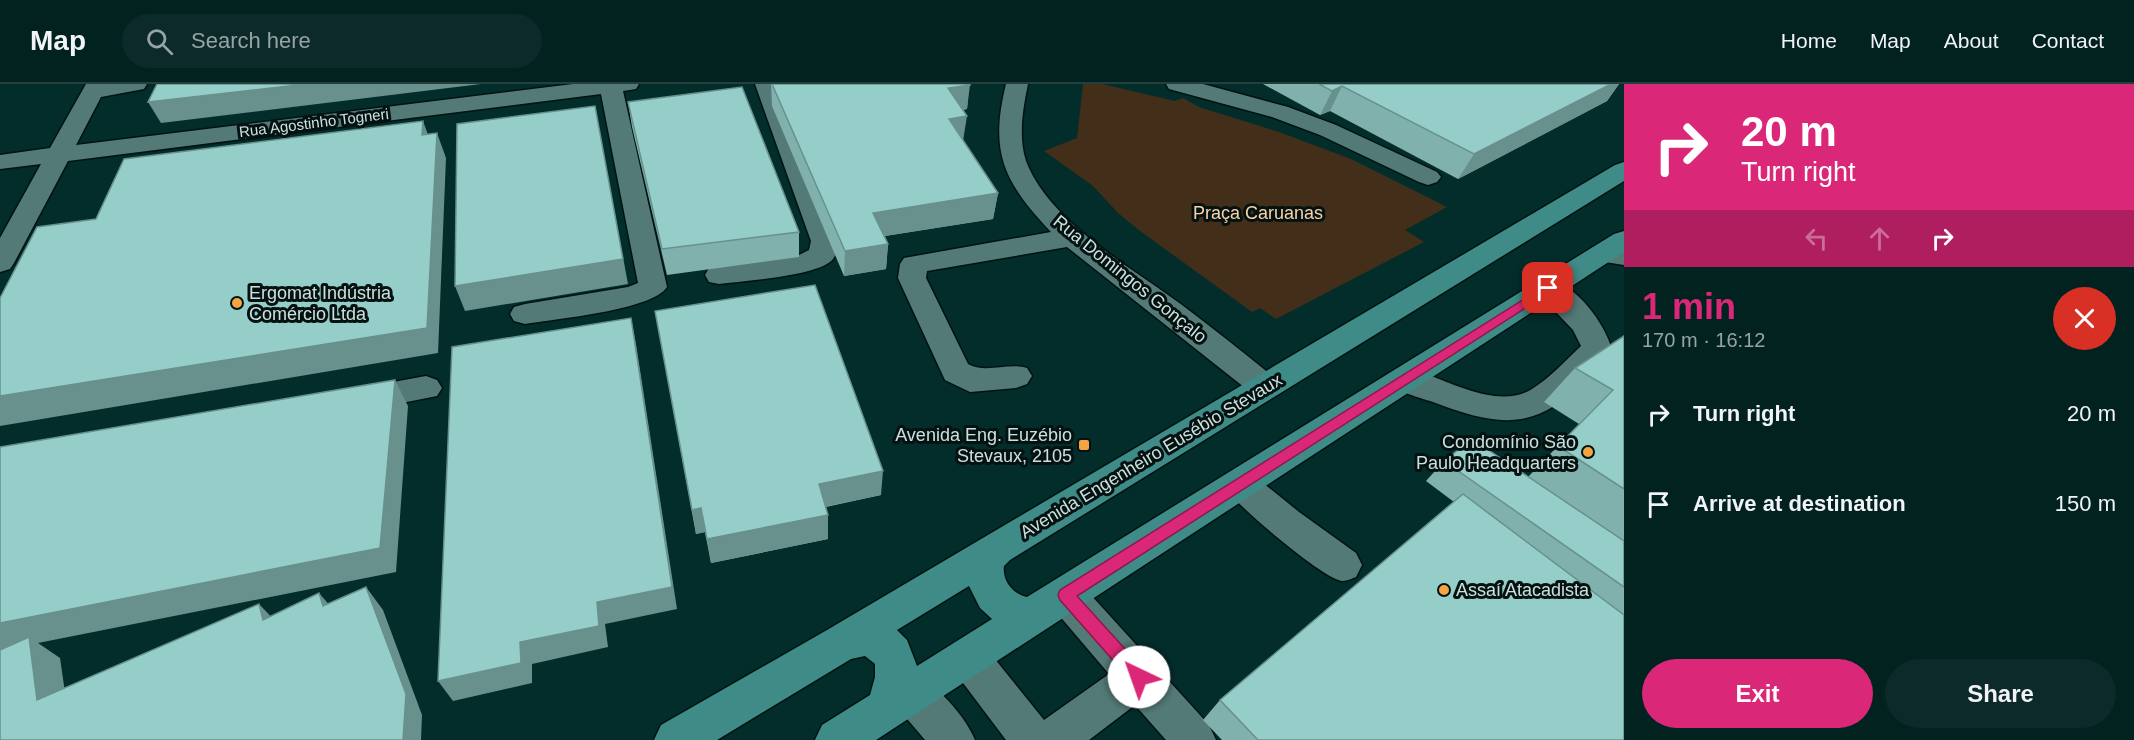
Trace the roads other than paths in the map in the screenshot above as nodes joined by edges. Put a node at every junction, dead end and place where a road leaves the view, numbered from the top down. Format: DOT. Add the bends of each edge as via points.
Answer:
graph roads {
  1 [pos="136,84"];
  2 [pos="766,84"];
  3 [pos="1017,84"];
  4 [pos="1177,84"];
  5 [pos="619,85"];
  6 [pos="95,88"];
  7 [pos="59,155"];
  8 [pos="0,162"];
  9 [pos="1624,170"];
  10 [pos="1428,177"];
  11 [pos="1073,237"];
  12 [pos="37,246"];
  13 [pos="1617,250"];
  14 [pos="2,255"];
  15 [pos="719,275"];
  16 [pos="1548,288"];
  17 [pos="525,314"];
  18 [pos="1016,376"];
  19 [pos="1405,379"];
  20 [pos="1265,387"];
  21 [pos="426,388"];
  22 [pos="321,405"];
  23 [pos="1240,484"];
  24 [pos="1002,545"];
  25 [pos="1343,565"];
  26 [pos="1054,603"];
  27 [pos="841,643"];
  28 [pos="968,657"];
  29 [pos="1139,677"];
  30 [pos="899,701"];
  31 [pos="676,740"];
  32 [pos="837,740"];
  33 [pos="953,740"];
  34 [pos="1033,740"];
  35 [pos="1053,740"];
  36 [pos="1194,740"];
  1 -- 6 [label="street"];
  2 -- 15 [label="street" via="825,241 822,255 805,263"];
  3 -- 11 [label="street, Rua Domingos Gonçalo" via="1010,124 1014,160 1032,193"];
  4 -- 10 [label="street" via="1280,112"];
  5 -- 7 [label="street, Rua Agostinho Togneri"];
  5 -- 17 [label="street" via="653,287 634,296"];
  6 -- 7 [label="street"];
  7 -- 8 [label="street, Rua Agostinho Togneri"];
  7 -- 14 [label="street"];
  9 -- 20 [label="main road, Avenida Engenheiro Eusébio Stevaux"];
  11 -- 18 [label="street" via="914,264 912,278 956,372 970,380"];
  11 -- 20 [label="street, Rua Domingos Gonçalo"];
  12 -- 14 [label="street"];
  13 -- 16 [label="main road"];
  16 -- 19 [label="main road"];
  16 -- 19 [label="street" via="1587,326 1597,349 1541,400 1510,410 1492,409"];
  19 -- 23 [label="main road"];
  20 -- 24 [label="main road, Avenida Engenheiro Eusébio Stevaux"];
  21 -- 22 [label="street"];
  23 -- 25 [label="street"];
  23 -- 26 [label="main road"];
  24 -- 26 [label="main road" via="985,564 990,591 1001,604 1015,613 1030,615"];
  24 -- 27 [label="main road, Avenida Engenheiro Eusébio Stevaux"];
  26 -- 28 [label="main road"];
  26 -- 29 [label="street"];
  27 -- 30 [label="main road" via="865,637 893,653"];
  27 -- 31 [label="main road, Avenida Engenheiro Eusébio Stevaux"];
  28 -- 30 [label="main road"];
  28 -- 34 [label="street"];
  29 -- 35 [label="street"];
  29 -- 36 [label="street"];
  30 -- 32 [label="main road"];
  30 -- 33 [label="street"];
}
